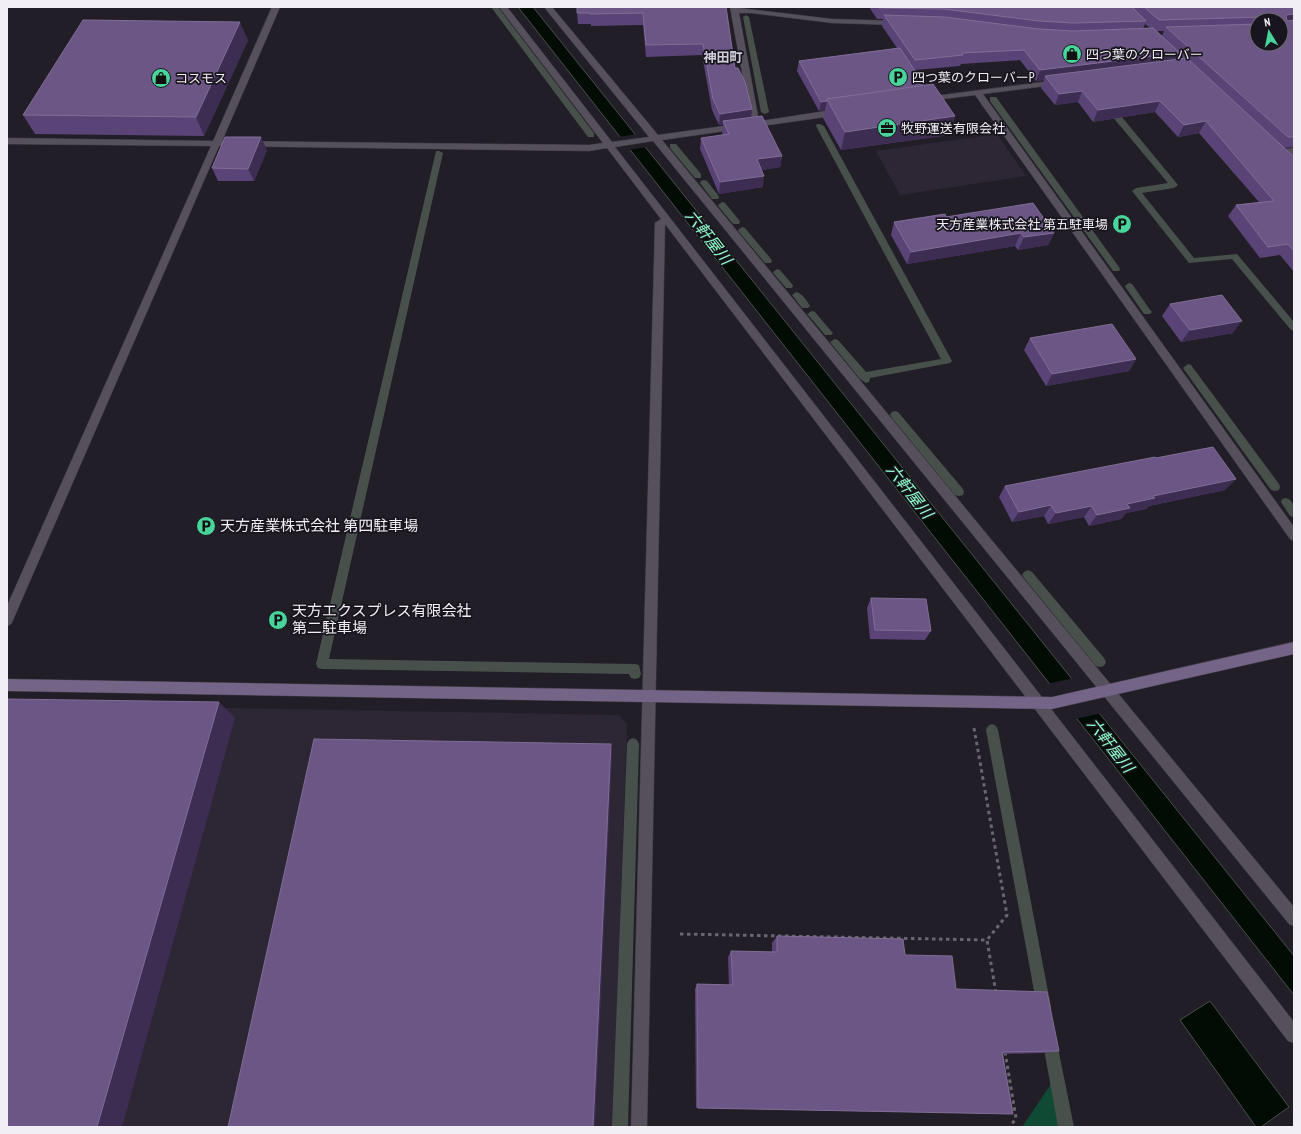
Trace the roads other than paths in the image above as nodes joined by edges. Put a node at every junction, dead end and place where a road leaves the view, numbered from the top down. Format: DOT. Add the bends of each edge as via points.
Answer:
graph roads {
  1 [pos="276,7"];
  2 [pos="503,7"];
  3 [pos="548,7"];
  4 [pos="735,9"];
  5 [pos="905,23"];
  6 [pos="1069,80"];
  7 [pos="977,92"];
  8 [pos="922,100"];
  9 [pos="844,111"];
  10 [pos="758,124"];
  11 [pos="653,139"];
  12 [pos="7,141"];
  13 [pos="216,144"];
  14 [pos="612,145"];
  15 [pos="1294,151"];
  16 [pos="1289,163"];
  17 [pos="667,220"];
  18 [pos="1294,536"];
  19 [pos="7,620"];
  20 [pos="1294,648"];
  21 [pos="7,685"];
  22 [pos="1103,692"];
  23 [pos="649,696"];
  24 [pos="1044,703"];
  25 [pos="1294,919"];
  26 [pos="1294,1035"];
  27 [pos="639,1127"];
  1 -- 13 [label="street"];
  2 -- 14 [label="street"];
  3 -- 11 [label="street"];
  4 -- 5 [label="street" via="832,21"];
  4 -- 10 [label="street" via="754,116"];
  6 -- 7 [label="street"];
  7 -- 8 [label="street"];
  7 -- 18 [label="street"];
  9 -- 10 [label="street"];
  10 -- 11 [label="street"];
  11 -- 14 [label="street"];
  11 -- 22 [label="street"];
  12 -- 13 [label="street"];
  13 -- 14 [label="street" via="589,148"];
  13 -- 19 [label="street"];
  14 -- 17 [label="street"];
  15 -- 16 [label="street" via="1277,151"];
  17 -- 23 [label="street" via="660,223"];
  17 -- 24 [label="street"];
  20 -- 22 [label="street"];
  21 -- 23 [label="street"];
  22 -- 24 [label="street"];
  22 -- 25 [label="street"];
  23 -- 24 [label="street"];
  23 -- 27 [label="street"];
  24 -- 26 [label="street"];
}
